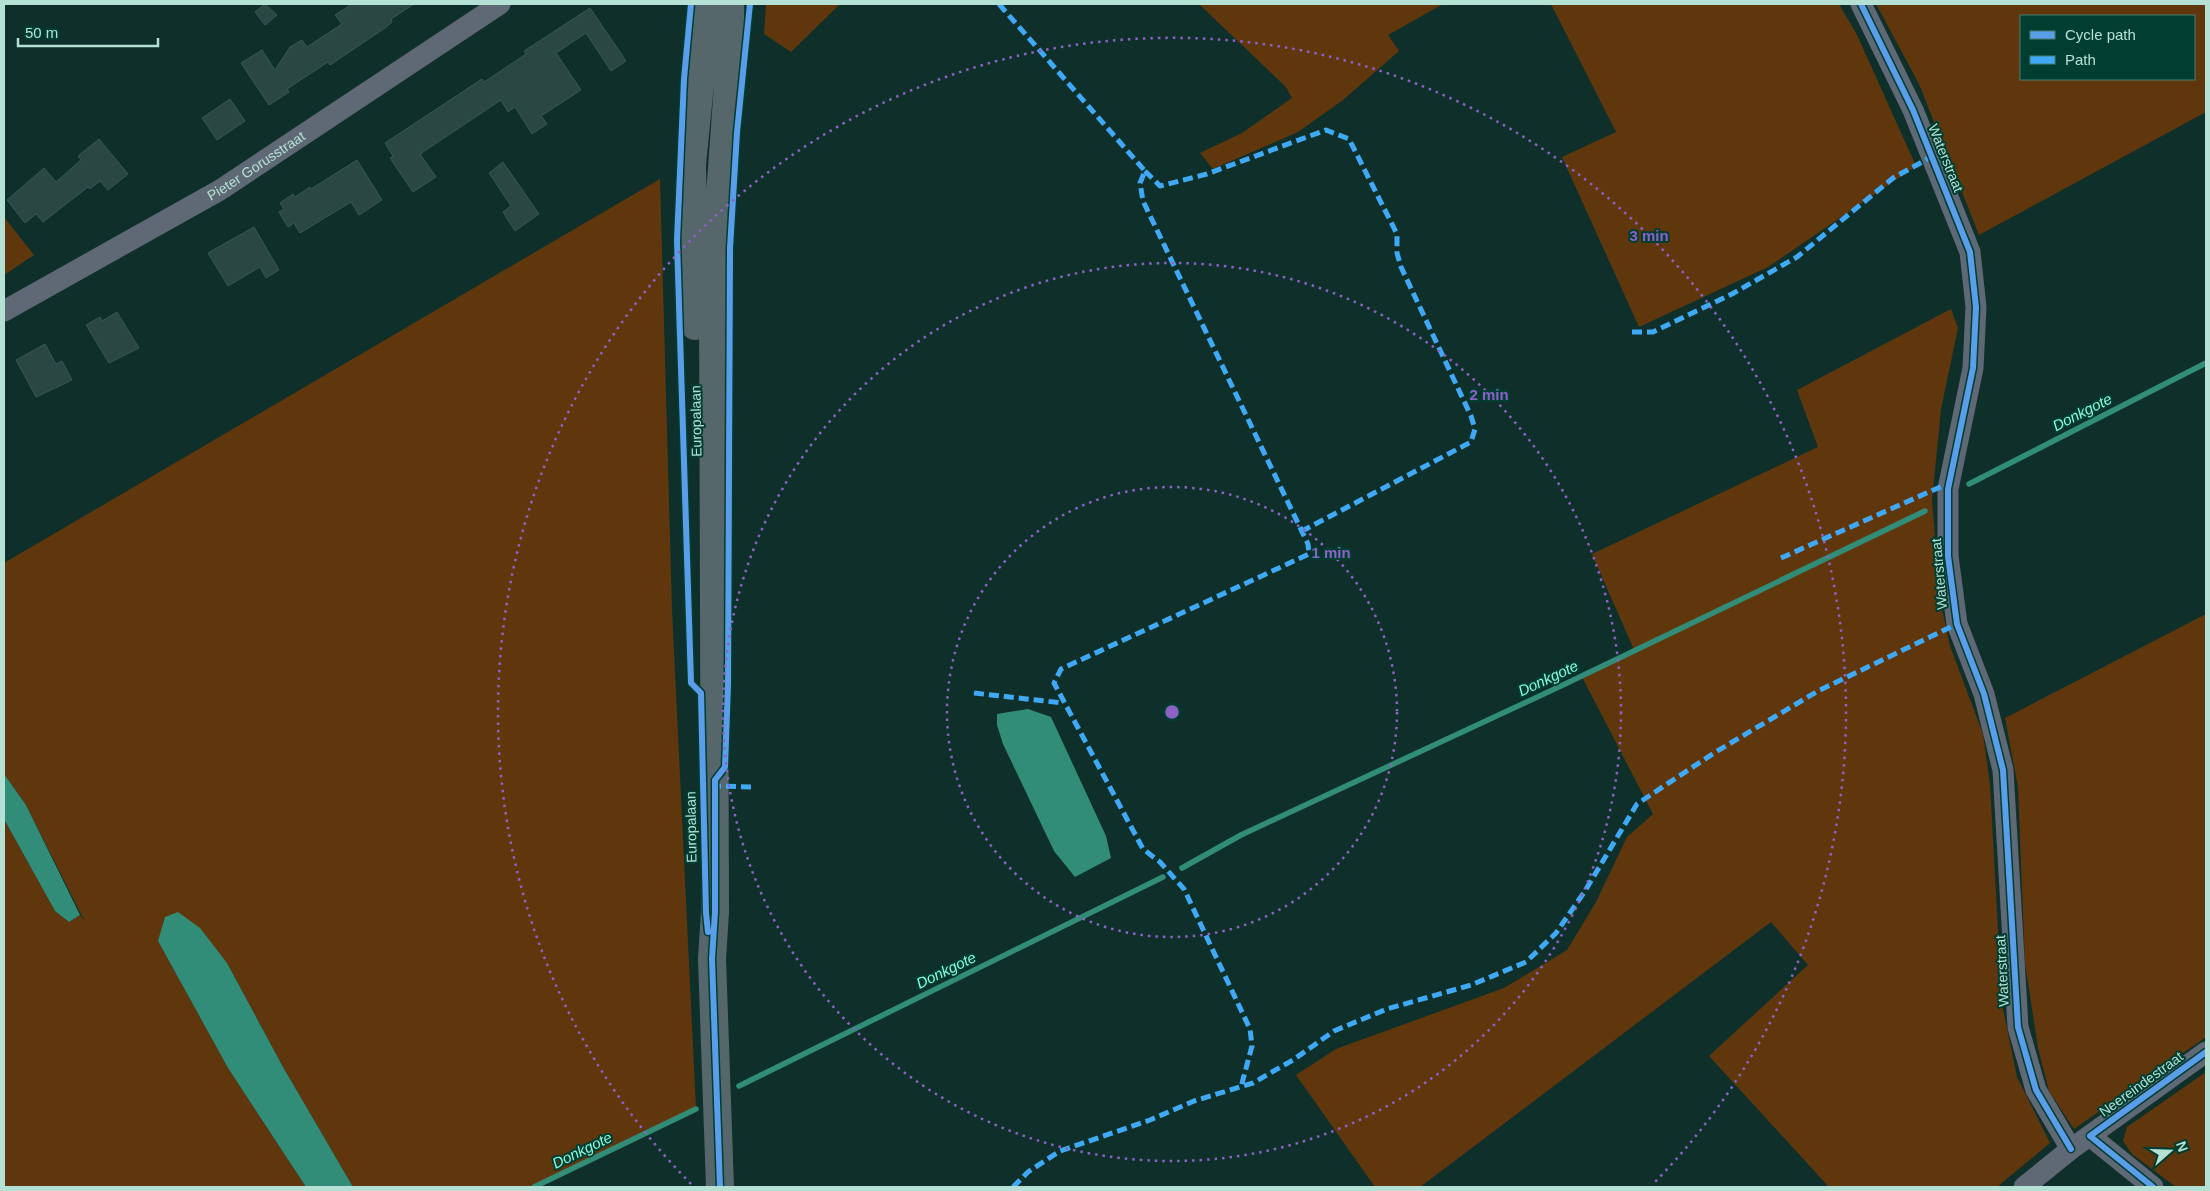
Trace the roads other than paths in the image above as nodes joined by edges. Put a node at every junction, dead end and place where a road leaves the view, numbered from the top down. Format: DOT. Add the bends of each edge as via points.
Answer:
graph roads {
  1 [pos="500,4"];
  2 [pos="708,4"];
  3 [pos="730,4"];
  4 [pos="1861,4"];
  5 [pos="4,311"];
  6 [pos="712,959"];
  7 [pos="2206,1052"];
  8 [pos="2090,1136"];
  9 [pos="2071,1149"];
  10 [pos="720,1187"];
  11 [pos="2024,1187"];
  12 [pos="2153,1187"];
  1 -- 5 [label="street, Pieter Gorusstraat" via="220,190"];
  2 -- 6 [label="main road, Europalaan" via="692,164 705,904"];
  3 -- 6 [label="main road, Europalaan" via="731,44 713,292 715,912"];
  4 -- 9 [label="street, Waterstraat" via="1913,110 1970,252 1976,307 1973,368 1948,489 1948,556 1957,624 1984,694 2003,770 2018,1027 2036,1090"];
  6 -- 10 [label="main road, Europalaan"];
  7 -- 8 [label="street, Neereindestraat"];
  8 -- 9 [label="street, Neereindestraat"];
  8 -- 12 [label="street"];
  9 -- 11 [label="street, Neereindestraat"];
}
